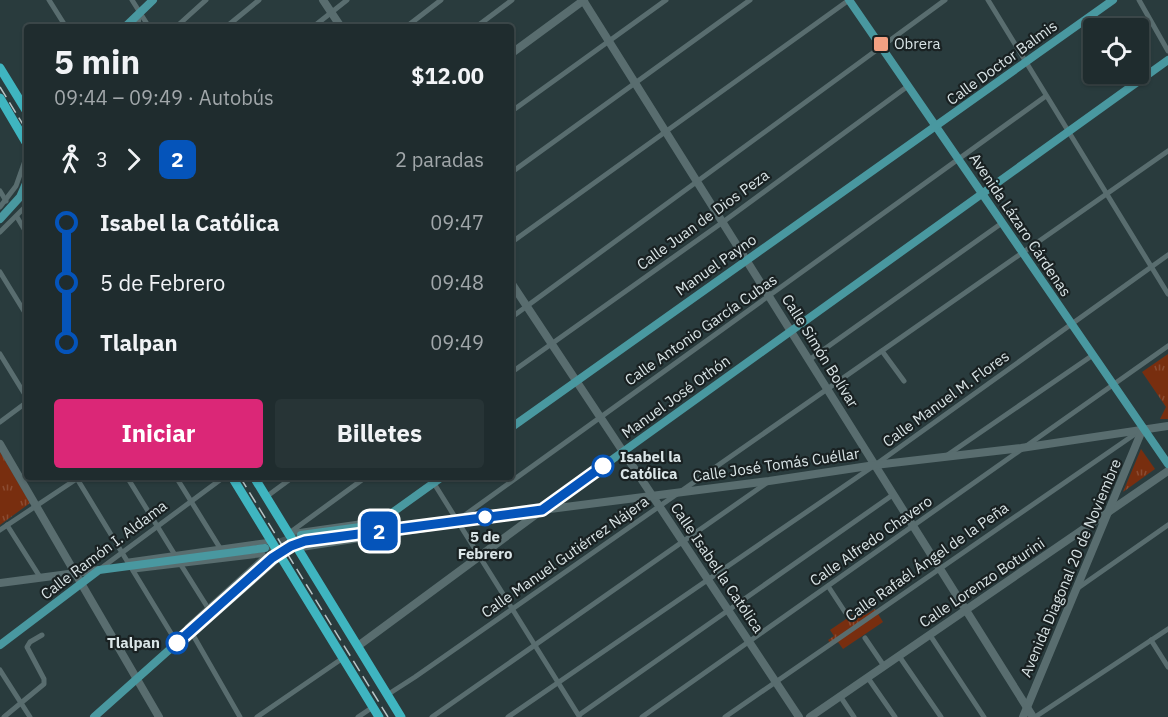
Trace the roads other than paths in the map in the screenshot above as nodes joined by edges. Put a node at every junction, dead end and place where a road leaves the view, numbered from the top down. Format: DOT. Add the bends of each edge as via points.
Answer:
graph roads {
  1 [pos="49,0"];
  2 [pos="132,0"];
  3 [pos="153,0"];
  4 [pos="206,0"];
  5 [pos="259,0"];
  6 [pos="323,0"];
  7 [pos="347,0"];
  8 [pos="441,0"];
  9 [pos="512,0"];
  10 [pos="584,0"];
  11 [pos="666,0"];
  12 [pos="750,0"];
  13 [pos="849,0"];
  14 [pos="945,0"];
  15 [pos="988,0"];
  16 [pos="1113,0"];
  17 [pos="1139,0"];
  18 [pos="140,12"];
  19 [pos="331,12"];
  20 [pos="64,24"];
  21 [pos="128,24"];
  22 [pos="138,24"];
  23 [pos="147,24"];
  24 [pos="179,24"];
  25 [pos="230,24"];
  26 [pos="317,24"];
  27 [pos="339,24"];
  28 [pos="410,24"];
  29 [pos="480,24"];
  30 [pos="609,41"];
  31 [pos="881,46"];
  32 [pos="1168,51"];
  33 [pos="514,52"];
  34 [pos="1168,60"];
  35 [pos="1026,61"];
  36 [pos="0,68"];
  37 [pos="635,83"];
  38 [pos="908,86"];
  39 [pos="1046,96"];
  40 [pos="0,98"];
  41 [pos="24,106"];
  42 [pos="514,110"];
  43 [pos="936,126"];
  44 [pos="666,131"];
  45 [pos="1068,131"];
  46 [pos="24,139"];
  47 [pos="1168,151"];
  48 [pos="959,159"];
  49 [pos="24,163"];
  50 [pos="514,171"];
  51 [pos="697,181"];
  52 [pos="24,188"];
  53 [pos="0,191"];
  54 [pos="981,192"];
  55 [pos="1106,194"];
  56 [pos="6,201"];
  57 [pos="0,207"];
  58 [pos="24,208"];
  59 [pos="16,216"];
  60 [pos="0,219"];
  61 [pos="723,222"];
  62 [pos="1002,223"];
  63 [pos="24,229"];
  64 [pos="0,232"];
  65 [pos="514,241"];
  66 [pos="1022,252"];
  67 [pos="1168,255"];
  68 [pos="747,259"];
  69 [pos="1151,267"];
  70 [pos="0,272"];
  71 [pos="514,287"];
  72 [pos="1168,294"];
  73 [pos="770,296"];
  74 [pos="526,306"];
  75 [pos="24,311"];
  76 [pos="514,315"];
  77 [pos="1072,324"];
  78 [pos="790,330"];
  79 [pos="551,344"];
  80 [pos="1168,346"];
  81 [pos="882,351"];
  82 [pos="0,354"];
  83 [pos="1093,356"];
  84 [pos="809,360"];
  85 [pos="514,371"];
  86 [pos="576,381"];
  87 [pos="904,381"];
  88 [pos="1113,384"];
  89 [pos="828,388"];
  90 [pos="24,393"];
  91 [pos="24,404"];
  92 [pos="600,417"];
  93 [pos="0,422"];
  94 [pos="514,426"];
  95 [pos="1168,426"];
  96 [pos="1143,428"];
  97 [pos="0,444"];
  98 [pos="1021,448"];
  99 [pos="623,452"];
  100 [pos="943,458"];
  101 [pos="1168,464"];
  102 [pos="875,465"];
  103 [pos="1168,471"];
  104 [pos="514,479"];
  105 [pos="74,480"];
  106 [pos="78,480"];
  107 [pos="129,480"];
  108 [pos="178,480"];
  109 [pos="220,480"];
  110 [pos="234,480"];
  111 [pos="256,480"];
  112 [pos="289,480"];
  113 [pos="362,480"];
  114 [pos="434,480"];
  115 [pos="436,480"];
  116 [pos="513,480"];
  117 [pos="769,481"];
  118 [pos="680,492"];
  119 [pos="652,495"];
  120 [pos="894,495"];
  121 [pos="266,497"];
  122 [pos="414,497"];
  123 [pos="191,501"];
  124 [pos="37,506"];
  125 [pos="659,506"];
  126 [pos="542,510"];
  127 [pos="1109,512"];
  128 [pos="458,520"];
  129 [pos="8,525"];
  130 [pos="1168,525"];
  131 [pos="158,526"];
  132 [pos="914,526"];
  133 [pos="0,530"];
  134 [pos="288,533"];
  135 [pos="301,542"];
  136 [pos="683,542"];
  137 [pos="268,544"];
  138 [pos="220,548"];
  139 [pos="123,551"];
  140 [pos="176,555"];
  141 [pos="479,556"];
  142 [pos="276,558"];
  143 [pos="181,565"];
  144 [pos="131,566"];
  145 [pos="940,568"];
  146 [pos="99,570"];
  147 [pos="74,573"];
  148 [pos="40,577"];
  149 [pos="708,580"];
  150 [pos="0,583"];
  151 [pos="81,584"];
  152 [pos="828,586"];
  153 [pos="1076,589"];
  154 [pos="208,608"];
  155 [pos="512,608"];
  156 [pos="967,610"];
  157 [pos="729,611"];
  158 [pos="845,612"];
  159 [pos="1168,629"];
  160 [pos="42,635"];
  161 [pos="190,635"];
  162 [pos="930,635"];
  163 [pos="865,638"];
  164 [pos="1151,640"];
  165 [pos="749,641"];
  166 [pos="1,643"];
  167 [pos="177,643"];
  168 [pos="535,645"];
  169 [pos="357,646"];
  170 [pos="899,656"];
  171 [pos="343,658"];
  172 [pos="884,666"];
  173 [pos="1168,666"];
  174 [pos="0,670"];
  175 [pos="868,678"];
  176 [pos="136,680"];
  177 [pos="776,681"];
  178 [pos="558,682"];
  179 [pos="387,694"];
  180 [pos="840,696"];
  181 [pos="22,704"];
  182 [pos="373,707"];
  183 [pos="1028,708"];
  184 [pos="579,716"];
  185 [pos="4,717"];
  186 [pos="30,717"];
  187 [pos="94,717"];
  188 [pos="159,717"];
  189 [pos="240,717"];
  190 [pos="257,717"];
  191 [pos="358,717"];
  192 [pos="379,717"];
  193 [pos="401,717"];
  194 [pos="432,717"];
  195 [pos="508,717"];
  196 [pos="642,717"];
  197 [pos="725,717"];
  198 [pos="799,717"];
  199 [pos="810,717"];
  200 [pos="854,717"];
  201 [pos="895,717"];
  202 [pos="941,717"];
  203 [pos="984,717"];
  204 [pos="1023,717"];
  205 [pos="1034,717"];
  1 -- 20 [label="street"];
  2 -- 18 [label="street"];
  3 -- 18 [label="main road"];
  4 -- 24 [label="street"];
  5 -- 25 [label="street"];
  6 -- 19 [label="street"];
  7 -- 19 [label="street"];
  8 -- 28 [label="street"];
  9 -- 29 [label="street"];
  10 -- 30 [label="street, Calle Simón Bolívar"];
  10 -- 33 [label="street"];
  11 -- 30 [label="street"];
  12 -- 37 [label="street"];
  13 -- 31 [label="main road, Avenida Lázaro Cárdenas"];
  13 -- 44 [label="street"];
  14 -- 31 [label="street"];
  15 -- 35 [label="street"];
  16 -- 35 [label="main road, Calle Doctor Balmis"];
  17 -- 32 [label="street"];
  18 -- 21 [label="main road"];
  18 -- 22 [label="street"];
  18 -- 23 [label="street"];
  19 -- 26 [label="street"];
  19 -- 27 [label="street"];
  30 -- 37 [label="street, Calle Simón Bolívar"];
  30 -- 42 [label="street"];
  31 -- 38 [label="main road, Avenida Lázaro Cárdenas"];
  31 -- 51 [label="street"];
  34 -- 45 [label="main road, Manuel José Othón"];
  35 -- 39 [label="street"];
  35 -- 43 [label="main road, Calle Doctor Balmis"];
  36 -- 41 [label="highway"];
  37 -- 44 [label="street, Calle Simón Bolívar"];
  37 -- 50 [label="street"];
  38 -- 43 [label="main road, Avenida Lázaro Cárdenas"];
  38 -- 61 [label="street, Calle Juan de Dios Peza"];
  39 -- 45 [label="street"];
  39 -- 48 [label="street, Calle Antonio García Cubas"];
  40 -- 46 [label="highway"];
  43 -- 48 [label="main road, Avenida Lázaro Cárdenas"];
  43 -- 68 [label="main road, Manuel Payno"];
  44 -- 51 [label="street, Calle Simón Bolívar"];
  44 -- 65 [label="street"];
  45 -- 54 [label="main road, Manuel José Othón"];
  45 -- 55 [label="street"];
  47 -- 55 [label="street, Calle Manuel Gutiérrez Nájera"];
  48 -- 54 [label="main road, Avenida Lázaro Cárdenas"];
  48 -- 73 [label="street, Calle Antonio García Cubas"];
  49 -- 56 [label="street"];
  51 -- 61 [label="street, Calle Simón Bolívar"];
  51 -- 74 [label="street"];
  52 -- 60 [label="main road"];
  53 -- 56 [label="street"];
  54 -- 62 [label="main road, Avenida Lázaro Cárdenas"];
  54 -- 78 [label="main road, Manuel José Othón"];
  55 -- 66 [label="street, Calle Manuel Gutiérrez Nájera"];
  55 -- 69 [label="street"];
  56 -- 57 [label="street"];
  58 -- 59 [label="street"];
  59 -- 63 [label="street"];
  59 -- 64 [label="street"];
  61 -- 68 [label="street, Calle Simón Bolívar"];
  61 -- 79 [label="street, Calle Juan de Dios Peza"];
  62 -- 66 [label="main road, Avenida Lázaro Cárdenas"];
  62 -- 84 [label="street"];
  66 -- 77 [label="main road, Avenida Lázaro Cárdenas"];
  66 -- 81 [label="street, Calle Manuel Gutiérrez Nájera"];
  67 -- 69 [label="street, Calle Manuel M. Flores"];
  68 -- 73 [label="street, Calle Simón Bolívar"];
  68 -- 86 [label="main road, Manuel Payno"];
  69 -- 72 [label="street"];
  69 -- 77 [label="street, Calle Manuel M. Flores"];
  70 -- 75 [label="street"];
  71 -- 74 [label="street, Calle Isabel la Católica"];
  73 -- 78 [label="street, Calle Simón Bolívar"];
  73 -- 92 [label="street, Calle Antonio García Cubas"];
  74 -- 76 [label="street"];
  74 -- 79 [label="street, Calle Isabel la Católica"];
  77 -- 83 [label="main road, Avenida Lázaro Cárdenas"];
  77 -- 102 [label="street, Calle Manuel M. Flores"];
  78 -- 84 [label="street, Calle Simón Bolívar"];
  78 -- 99 [label="main road, Manuel José Othón"];
  79 -- 85 [label="street, Calle Juan de Dios Peza"];
  79 -- 86 [label="street, Calle Isabel la Católica"];
  80 -- 88 [label="street, Calle Alfredo Chavero"];
  81 -- 87 [label="street"];
  81 -- 89 [label="street, Calle Manuel Gutiérrez Nájera"];
  82 -- 90 [label="street"];
  83 -- 88 [label="main road, Avenida Lázaro Cárdenas"];
  83 -- 100 [label="street"];
  84 -- 89 [label="street, Calle Simón Bolívar"];
  86 -- 92 [label="street, Calle Isabel la Católica"];
  86 -- 94 [label="main road, Manuel Payno"];
  88 -- 96 [label="main road, Avenida Lázaro Cárdenas"];
  88 -- 98 [label="street, Calle Alfredo Chavero"];
  89 -- 102 [label="street, Calle Simón Bolívar"];
  89 -- 118 [label="street, Calle Manuel Gutiérrez Nájera"];
  91 -- 93 [label="street"];
  92 -- 99 [label="street, Calle Isabel la Católica"];
  92 -- 104 [label="street, Calle Antonio García Cubas"];
  95 -- 96 [label="street, Calle José Tomás Cuéllar"];
  96 -- 98 [label="street, Calle José Tomás Cuéllar"];
  96 -- 101 [label="main road, Avenida Lázaro Cárdenas"];
  96 -- 127 [label="street, Avenida Diagonal 20 de Noviembre"];
  96 -- 145 [label="street, Calle Rafaél Ángel de la Peña"];
  97 -- 124 [label="street"];
  98 -- 100 [label="street, Calle José Tomás Cuéllar"];
  98 -- 132 [label="street, Calle Alfredo Chavero"];
  99 -- 119 [label="street, Calle Isabel la Católica"];
  99 -- 126 [label="main road, Manuel José Othón"];
  100 -- 102 [label="street, Calle José Tomás Cuéllar"];
  102 -- 117 [label="street, Calle José Tomás Cuéllar"];
  102 -- 120 [label="street, Calle Simón Bolívar"];
  102 -- 149 [label="street, Calle Manuel M. Flores"];
  103 -- 127 [label="street, Calle Lorenzo Boturini"];
  105 -- 124 [label="street"];
  106 -- 139 [label="street"];
  107 -- 131 [label="street"];
  108 -- 123 [label="street"];
  109 -- 123 [label="street, Calle Ramón I. Aldama"];
  110 -- 137 [label="highway"];
  111 -- 121 [label="highway"];
  112 -- 121 [label="street"];
  113 -- 134 [label="street"];
  114 -- 122 [label="main road"];
  115 -- 128 [label="street"];
  116 -- 128 [label="street, Calle Antonio García Cubas"];
  117 -- 118 [label="street, Calle José Tomás Cuéllar"];
  117 -- 136 [label="street"];
  118 -- 119 [label="street, Calle José Tomás Cuéllar"];
  118 -- 125 [label="street, Calle Manuel Gutiérrez Nájera"];
  119 -- 125 [label="street, Calle Isabel la Católica"];
  119 -- 126 [label="street, Calle José Tomás Cuéllar"];
  120 -- 132 [label="street, Calle Simón Bolívar"];
  120 -- 157 [label="street"];
  121 -- 134 [label="highway"];
  122 -- 134 [label="street" via="371,521"];
  122 -- 135 [label="main road" via="371,526"];
  123 -- 131 [label="street, Calle Ramón I. Aldama"];
  123 -- 138 [label="street"];
  124 -- 129 [label="street"];
  124 -- 147 [label="street"];
  125 -- 136 [label="street, Calle Isabel la Católica"];
  125 -- 155 [label="street, Calle Manuel Gutiérrez Nájera"];
  126 -- 128 [label="main road, Calle José Tomás Cuéllar"];
  126 -- 141 [label="street, Manuel José Othón"];
  127 -- 153 [label="street, Avenida Diagonal 20 de Noviembre"];
  127 -- 156 [label="street, Calle Lorenzo Boturini"];
  128 -- 135 [label="main road, Calle José Tomás Cuéllar"];
  128 -- 141 [label="street"];
  129 -- 133 [label="street"];
  129 -- 148 [label="street"];
  130 -- 153 [label="street"];
  131 -- 139 [label="street, Calle Ramón I. Aldama"];
  131 -- 140 [label="street"];
  132 -- 145 [label="street, Calle Simón Bolívar"];
  132 -- 152 [label="street, Calle Alfredo Chavero"];
  134 -- 135 [label="highway"];
  135 -- 169 [label="highway"];
  136 -- 149 [label="street, Calle Isabel la Católica"];
  136 -- 168 [label="street"];
  137 -- 138 [label="street"];
  137 -- 142 [label="highway"];
  137 -- 144 [label="main road"];
  138 -- 140 [label="street"];
  139 -- 144 [label="street"];
  139 -- 146 [label="street, Calle Ramón I. Aldama"];
  140 -- 144 [label="street"];
  141 -- 155 [label="street"];
  141 -- 169 [label="street, Manuel José Othón"];
  142 -- 161 [label="main road"];
  142 -- 171 [label="highway"];
  143 -- 144 [label="street"];
  143 -- 154 [label="street"];
  143 -- 154 [label="street" via="264,555"];
  144 -- 146 [label="main road"];
  144 -- 167 [label="street"];
  145 -- 156 [label="street, Calle Simón Bolívar"];
  145 -- 177 [label="street, Calle Rafaél Ángel de la Peña"];
  146 -- 147 [label="street"];
  146 -- 151 [label="main road, Calle Ramón I. Aldama"];
  147 -- 148 [label="street"];
  147 -- 151 [label="street"];
  148 -- 150 [label="street"];
  149 -- 157 [label="street, Calle Isabel la Católica"];
  149 -- 178 [label="street, Calle Manuel M. Flores"];
  151 -- 166 [label="main road, Calle Ramón I. Aldama"];
  151 -- 176 [label="street"];
  152 -- 158 [label="street"];
  152 -- 165 [label="street, Calle Alfredo Chavero"];
  153 -- 183 [label="street, Avenida Diagonal 20 de Noviembre"];
  154 -- 161 [label="street" via="187,627"];
  155 -- 168 [label="street"];
  155 -- 179 [label="street, Calle Manuel Gutiérrez Nájera"];
  156 -- 162 [label="street, Calle Lorenzo Boturini"];
  156 -- 183 [label="street, Calle Simón Bolívar"];
  157 -- 165 [label="street, Calle Isabel la Católica"];
  157 -- 184 [label="street"];
  159 -- 164 [label="street"];
  160 -- 181 [label="street" via="27,647 44,684"];
  161 -- 167 [label="main road"];
  161 -- 189 [label="street"];
  162 -- 170 [label="street, Calle Lorenzo Boturini"];
  162 -- 203 [label="street"];
  163 -- 172 [label="street"];
  164 -- 173 [label="street"];
  164 -- 205 [label="street"];
  165 -- 177 [label="street, Calle Isabel la Católica"];
  165 -- 196 [label="street, Calle Alfredo Chavero"];
  167 -- 176 [label="main road"];
  168 -- 178 [label="street"];
  168 -- 194 [label="street"];
  169 -- 179 [label="highway"];
  170 -- 172 [label="street, Calle Lorenzo Boturini"];
  170 -- 202 [label="street"];
  171 -- 182 [label="highway"];
  171 -- 190 [label="street"];
  172 -- 175 [label="street, Calle Lorenzo Boturini"];
  174 -- 181 [label="street"];
  175 -- 180 [label="street, Calle Lorenzo Boturini"];
  175 -- 201 [label="street"];
  176 -- 187 [label="main road"];
  176 -- 188 [label="street"];
  177 -- 197 [label="street, Calle Rafaél Ángel de la Peña"];
  177 -- 198 [label="street, Calle Isabel la Católica"];
  178 -- 184 [label="street"];
  178 -- 195 [label="street, Calle Manuel M. Flores"];
  179 -- 193 [label="highway"];
  180 -- 199 [label="street, Calle Lorenzo Boturini"];
  180 -- 200 [label="street"];
  181 -- 185 [label="street"];
  181 -- 186 [label="street"];
  182 -- 191 [label="street"];
  182 -- 192 [label="highway"];
  183 -- 204 [label="street, Avenida Diagonal 20 de Noviembre"];
  183 -- 205 [label="street, Calle Simón Bolívar"];
}
